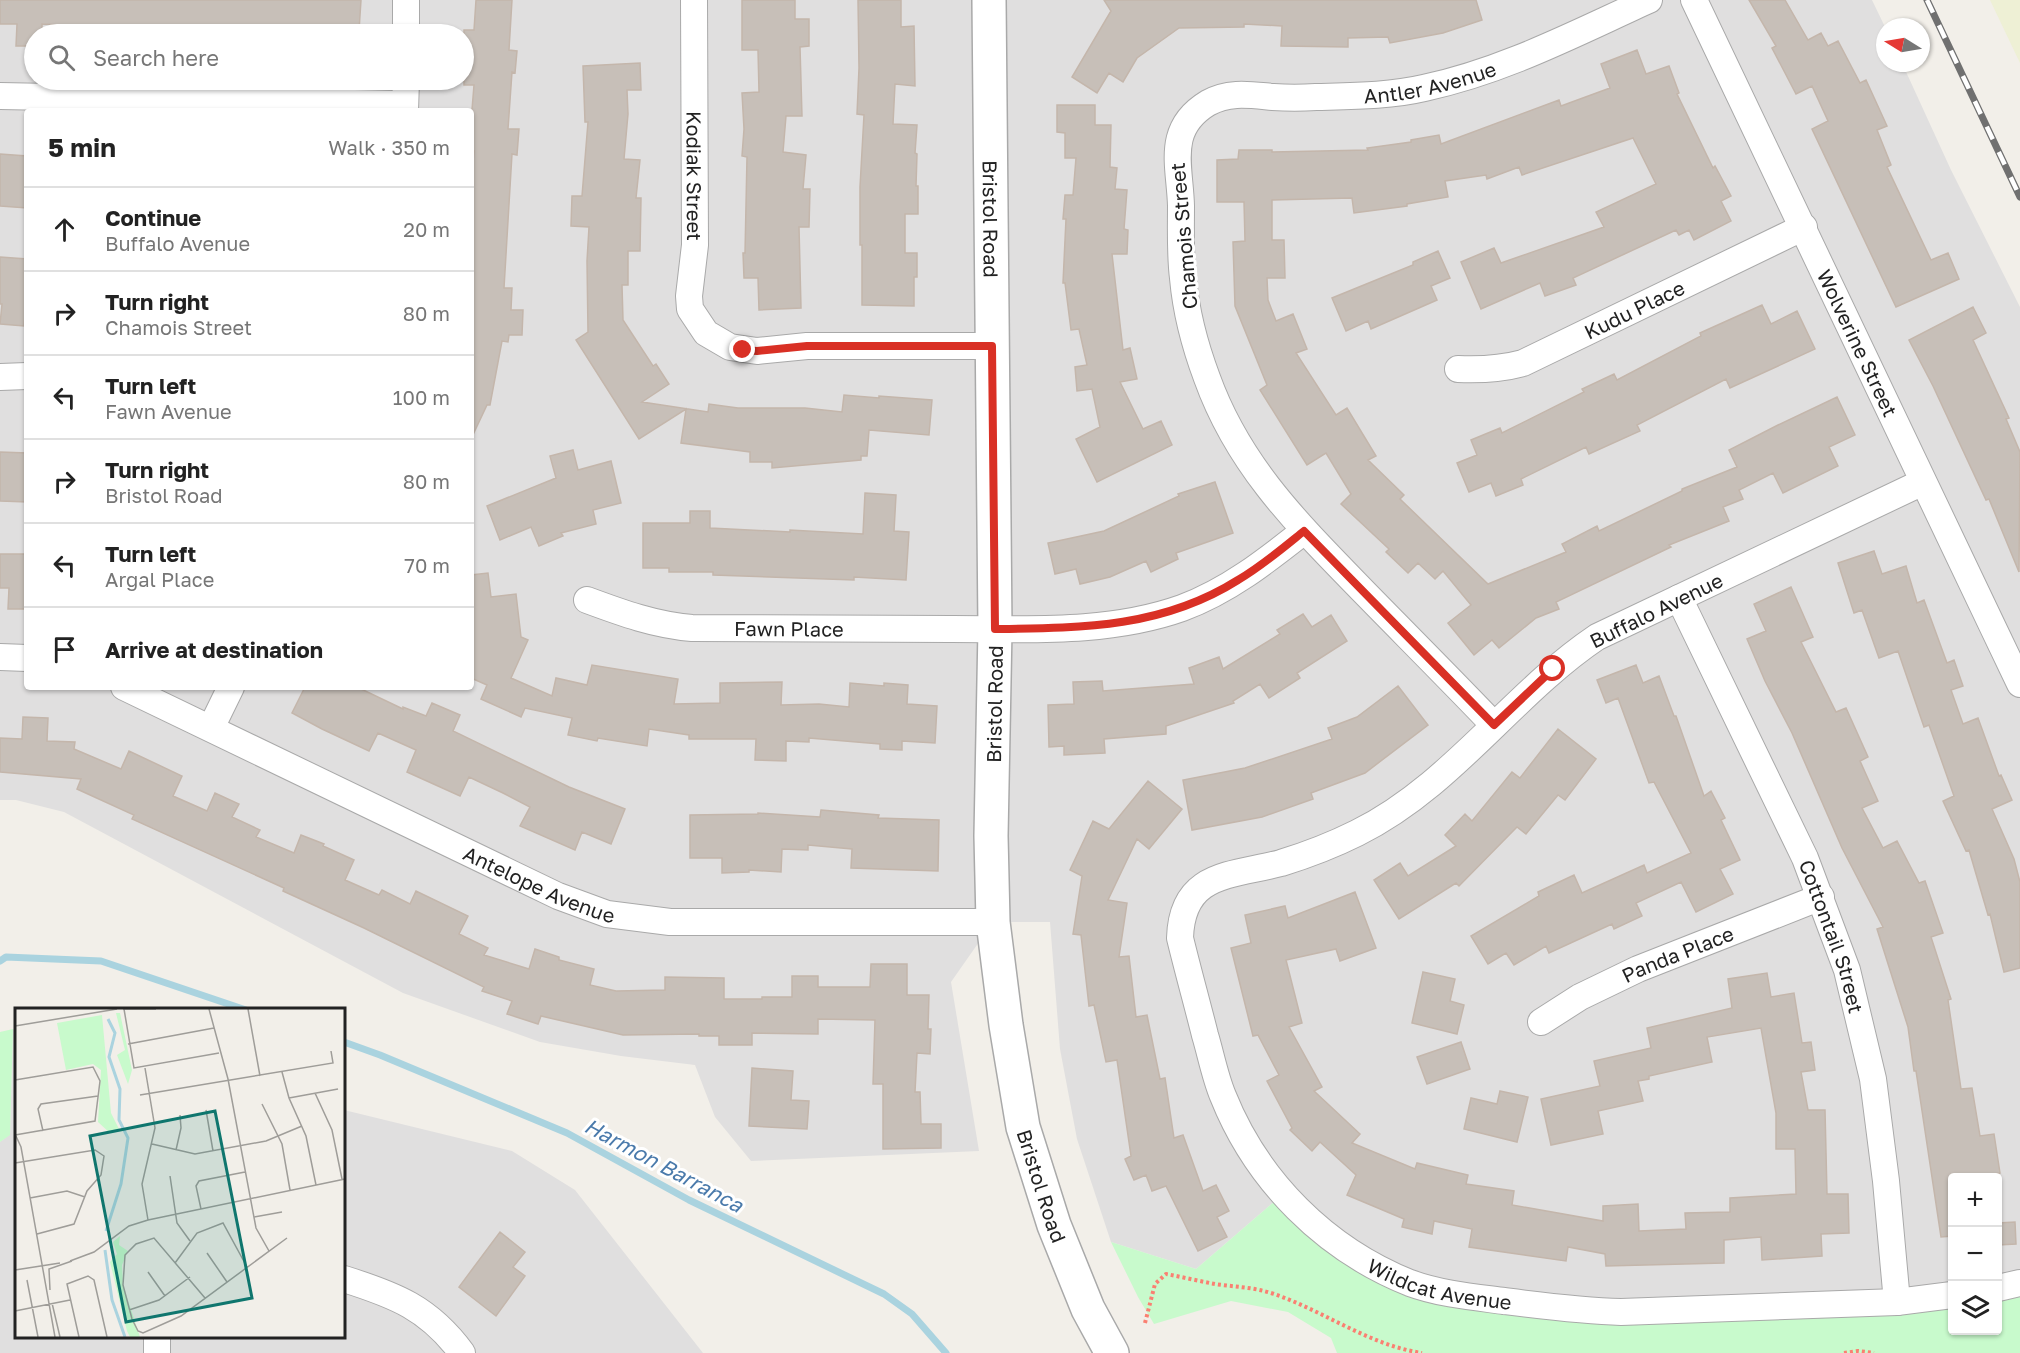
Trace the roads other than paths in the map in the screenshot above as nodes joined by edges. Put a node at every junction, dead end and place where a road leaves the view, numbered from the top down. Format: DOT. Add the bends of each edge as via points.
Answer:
graph roads {
  1 [pos="406,0"];
  2 [pos="694,0"];
  3 [pos="989,0"];
  4 [pos="1649,0"];
  5 [pos="1694,0"];
  6 [pos="406,24"];
  7 [pos="0,96"];
  8 [pos="405,98"];
  9 [pos="1198,110"];
  10 [pos="1804,227"];
  11 [pos="992,346"];
  12 [pos="1458,369"];
  13 [pos="0,376"];
  14 [pos="24,376"];
  15 [pos="1923,482"];
  16 [pos="1304,531"];
  17 [pos="1679,598"];
  18 [pos="587,600"];
  19 [pos="995,629"];
  20 [pos="0,657"];
  21 [pos="24,658"];
  22 [pos="2020,684"];
  23 [pos="130,690"];
  24 [pos="230,690"];
  25 [pos="1494,725"];
  26 [pos="211,728"];
  27 [pos="1196,892"];
  28 [pos="1821,897"];
  29 [pos="993,922"];
  30 [pos="1541,1022"];
  31 [pos="345,1279"];
  32 [pos="2020,1283"];
  33 [pos="2002,1287"];
  34 [pos="1948,1296"];
  35 [pos="1897,1302"];
  36 [pos="462,1353"];
  37 [pos="1112,1353"];
  1 -- 6 [label="street"];
  2 -- 11 [label="street, Kodiak Street" via="695,245 689,296 690,309 706,333 730,347 757,351 807,346"];
  3 -- 11 [label="street, Bristol Road"];
  4 -- 9 [label="street, Antler Avenue" via="1490,71 1424,88 1316,97 1236,95 1220,97"];
  5 -- 10 [label="street, Wolverine Street"];
  7 -- 8 [label="street"];
  9 -- 16 [label="street, Chamois Street" via="1188,121 1176,153 1189,315 1207,378 1232,433 1261,480"];
  10 -- 12 [label="street, Kudu Place" via="1523,363 1482,370"];
  10 -- 15 [label="street, Wolverine Street"];
  11 -- 19 [label="street, Bristol Road"];
  13 -- 14 [label="street"];
  15 -- 17 [label="street, Buffalo Avenue"];
  15 -- 22 [label="street, Wolverine Street"];
  16 -- 19 [label="street, Fawn Place" via="1238,581 1167,613 1087,627"];
  16 -- 25 [label="street, Chamois Street"];
  17 -- 25 [label="street, Buffalo Avenue" via="1572,653"];
  17 -- 28 [label="street, Cottontail Street"];
  18 -- 19 [label="street, Fawn Place" via="639,619 683,627"];
  19 -- 29 [label="street, Bristol Road"];
  20 -- 21 [label="street"];
  23 -- 26 [label="street, Antelope Avenue"];
  24 -- 26 [label="street"];
  25 -- 27 [label="street, Buffalo Avenue" via="1433,783 1370,826 1300,857 1220,877"];
  26 -- 29 [label="street, Antelope Avenue" via="558,896 607,914 670,922"];
  27 -- 35 [label="street, Wildcat Avenue" via="1183,914 1179,938 1222,1094 1240,1134 1283,1194 1316,1227 1366,1262 1411,1283 1455,1295 1587,1311"];
  28 -- 30 [label="street, Panda Place" via="1638,969"];
  28 -- 35 [label="street, Cottontail Street" via="1847,970 1873,1079"];
  29 -- 37 [label="street, Bristol Road" via="1023,1127 1054,1225 1088,1309"];
  31 -- 36 [label="street" via="405,1301 430,1318"];
  32 -- 33 [label="street"];
  34 -- 35 [label="street, Wildcat Avenue"];
}
